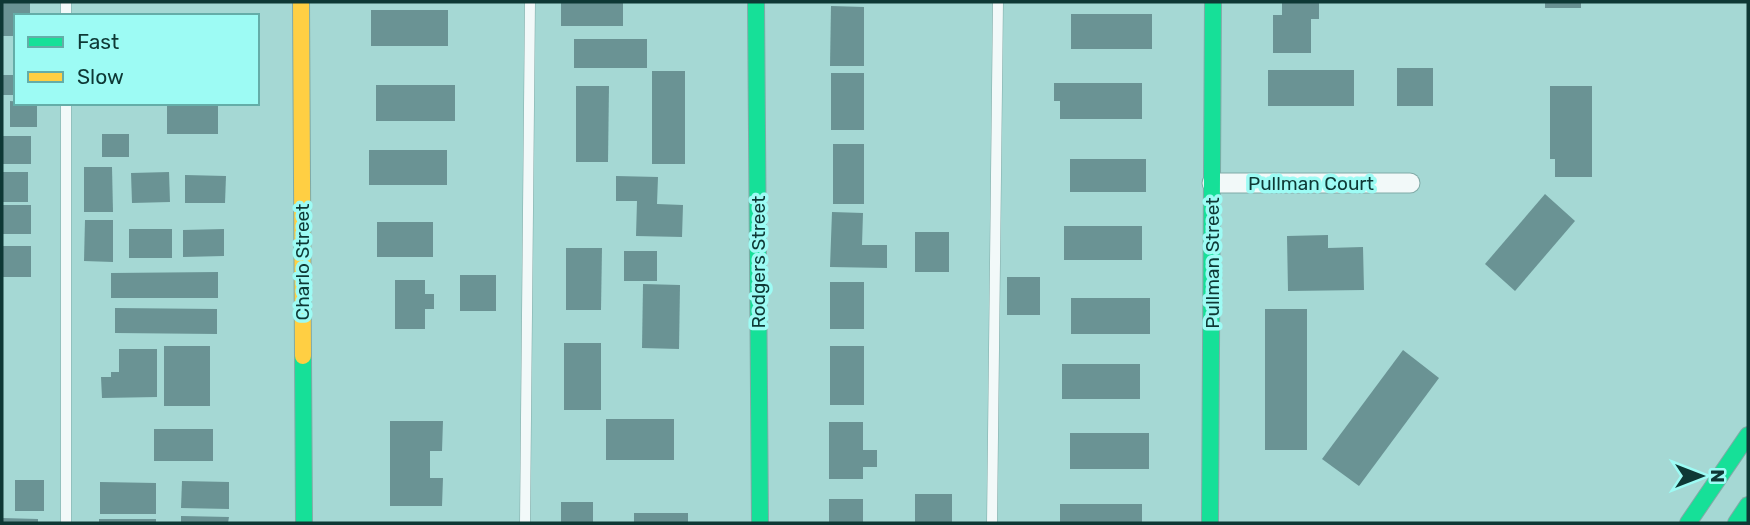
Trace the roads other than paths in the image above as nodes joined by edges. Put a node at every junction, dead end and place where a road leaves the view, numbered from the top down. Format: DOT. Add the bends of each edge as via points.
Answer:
graph roads {
  1 [pos="301,2"];
  2 [pos="530,2"];
  3 [pos="756,2"];
  4 [pos="998,2"];
  5 [pos="1213,2"];
  6 [pos="66,105"];
  7 [pos="1212,183"];
  8 [pos="1410,183"];
  9 [pos="1748,435"];
  10 [pos="1748,505"];
  11 [pos="65,523"];
  12 [pos="304,523"];
  13 [pos="525,523"];
  14 [pos="760,523"];
  15 [pos="992,523"];
  16 [pos="1210,523"];
  17 [pos="1688,523"];
  18 [pos="1736,523"];
  1 -- 12 [label="main road, Charlo Street"];
  2 -- 13 [label="lane"];
  3 -- 14 [label="main road, Rodgers Street"];
  4 -- 15 [label="lane"];
  5 -- 7 [label="main road, Pullman Street"];
  6 -- 11 [label="lane"];
  7 -- 8 [label="street, Pullman Court"];
  7 -- 16 [label="main road, Pullman Street"];
  9 -- 17 [label="main road"];
  10 -- 18 [label="main road"];
}
